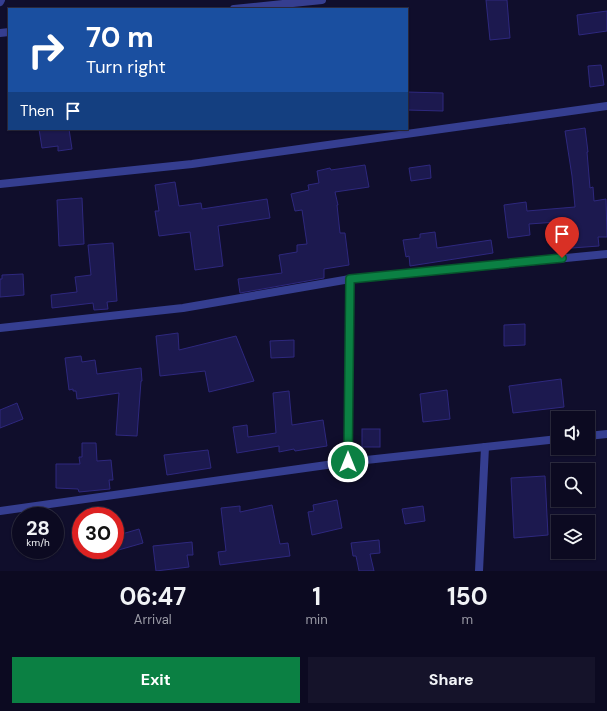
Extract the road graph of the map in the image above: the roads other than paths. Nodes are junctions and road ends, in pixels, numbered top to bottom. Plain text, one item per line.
1 (322, 0) edge
2 (244, 8) edge
3 (607, 106) edge
4 (0, 184) edge
5 (607, 254) edge
6 (350, 279) junction
7 (0, 328) edge
8 (607, 434) edge
9 (595, 435) edge
10 (551, 440) edge
11 (486, 447) junction
12 (348, 462) junction
13 (0, 511) edge
14 (479, 571) edge

1 - 2 street
3 - 4 street
5 - 6 street
6 - 7 street
6 - 12 street
8 - 9 street
10 - 11 street
11 - 12 street
11 - 14 street
12 - 13 street

